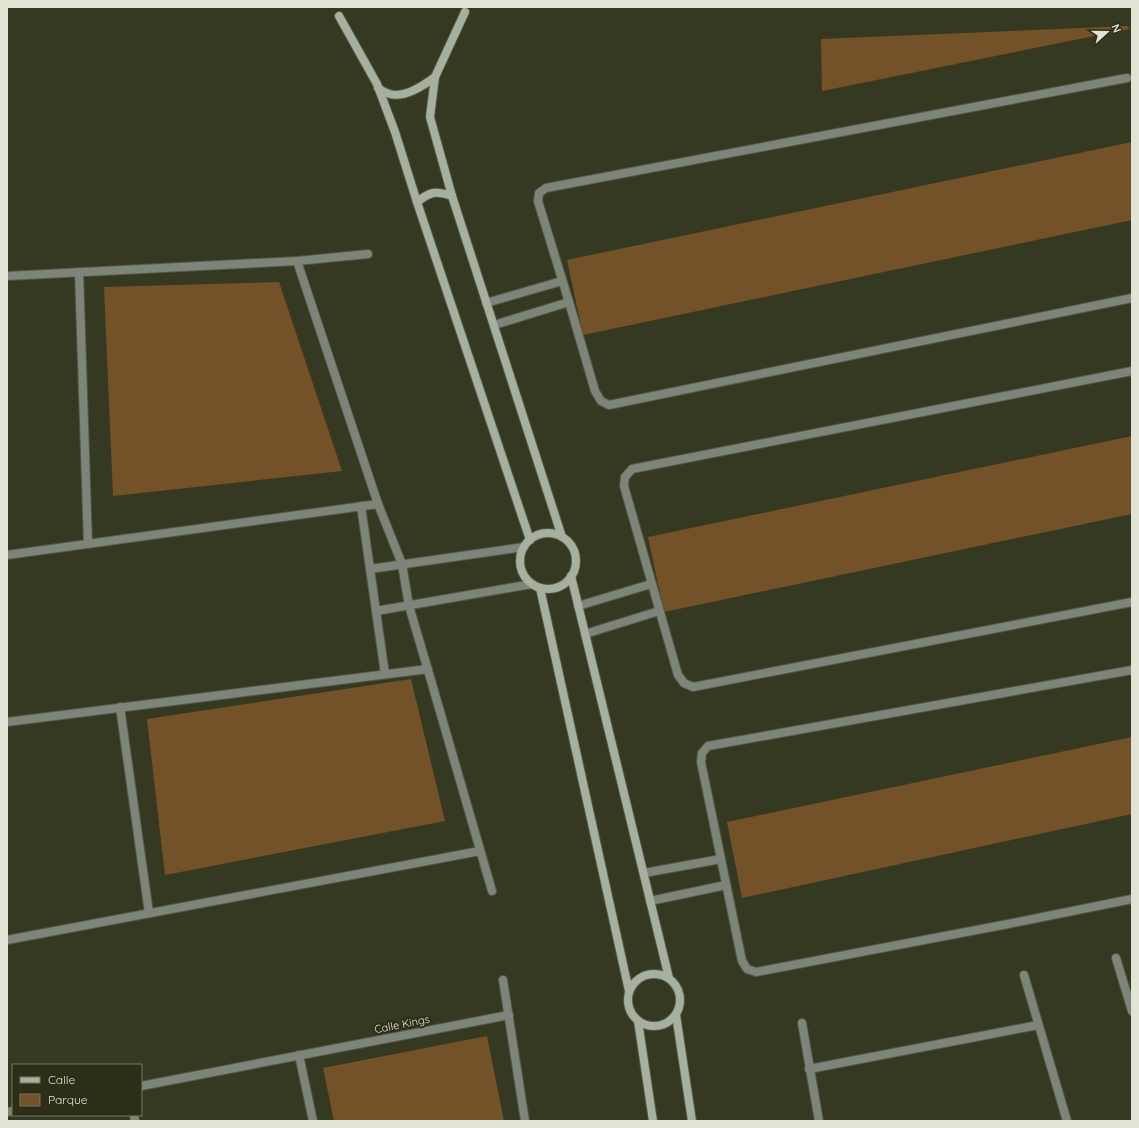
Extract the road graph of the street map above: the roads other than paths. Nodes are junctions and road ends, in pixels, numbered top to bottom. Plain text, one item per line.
1 (465, 12) dead end
2 (339, 16) dead end
3 (435, 77) junction
4 (1127, 78) dead end
5 (378, 88) junction
6 (452, 196) junction
7 (417, 202) junction
8 (368, 254) dead end
9 (297, 261) junction
10 (79, 272) junction
11 (7, 276) edge
12 (562, 281) junction
13 (1132, 298) edge
14 (570, 302) junction
15 (486, 303) junction
16 (494, 325) junction
17 (1132, 371) edge
18 (378, 504) junction
19 (361, 506) junction
20 (562, 537) junction
21 (527, 543) junction
22 (88, 544) junction
23 (7, 556) edge
24 (402, 564) junction
25 (370, 568) junction
26 (571, 576) junction
27 (532, 584) junction
28 (651, 584) junction
29 (540, 588) junction
30 (1132, 602) edge
31 (409, 606) junction
32 (578, 606) junction
33 (376, 611) junction
34 (659, 611) junction
35 (585, 634) junction
36 (428, 669) junction
37 (1132, 670) edge
38 (385, 674) junction
39 (120, 708) junction
40 (7, 722) edge
41 (480, 851) junction
42 (721, 858) junction
43 (644, 873) junction
44 (726, 885) junction
45 (492, 891) dead end
46 (1132, 899) edge
47 (650, 901) junction
48 (149, 913) junction
49 (7, 940) edge
50 (1116, 958) dead end
51 (1024, 975) dead end
52 (670, 978) junction
53 (504, 980) dead end
54 (628, 991) junction
55 (1132, 1011) edge
56 (509, 1015) junction
57 (676, 1015) junction
58 (638, 1022) junction
59 (802, 1024) dead end
60 (1038, 1025) junction
61 (299, 1056) junction
62 (809, 1069) junction
63 (142, 1086) edge
64 (313, 1121) edge
65 (525, 1121) edge
66 (653, 1121) edge
67 (692, 1121) edge
68 (819, 1121) edge
69 (1067, 1121) edge

1 - 3 street
2 - 5 street
3 - 5 street
3 - 6 street
4 - 12 street
5 - 7 street
6 - 7 street
6 - 15 street
7 - 21 street
8 - 9 street
9 - 10 street
9 - 18 street
10 - 11 street
10 - 22 street
12 - 14 street
12 - 15 street
13 - 14 street
14 - 16 street
15 - 16 street
16 - 20 street
17 - 28 street
18 - 19 street
18 - 24 street
19 - 22 street
19 - 25 street
20 - 21 street
20 - 26 street
21 - 24 street
21 - 27 street
22 - 23 street
24 - 25 street
24 - 31 street
25 - 33 street
26 - 29 street
26 - 32 street
27 - 29 street
27 - 31 street
28 - 32 street
28 - 34 street
29 - 54 street
30 - 34 street
31 - 33 street
31 - 36 street
32 - 35 street
33 - 38 street
34 - 35 street
35 - 43 street
36 - 38 street
36 - 41 street
37 - 42 street
38 - 39 street
39 - 40 street
39 - 48 street
41 - 45 street
41 - 48 street
42 - 43 street
42 - 44 street
43 - 47 street
44 - 46 street
44 - 47 street
47 - 52 street
48 - 49 street
50 - 55 street
51 - 60 street
52 - 54 street
52 - 57 street
53 - 56 street
54 - 58 street
56 - 61 street, Calle Kings
56 - 65 street
57 - 58 street
57 - 67 street
58 - 66 street
59 - 62 street
60 - 62 street
60 - 69 street
61 - 63 street, Calle Kings
61 - 64 street
62 - 68 street

